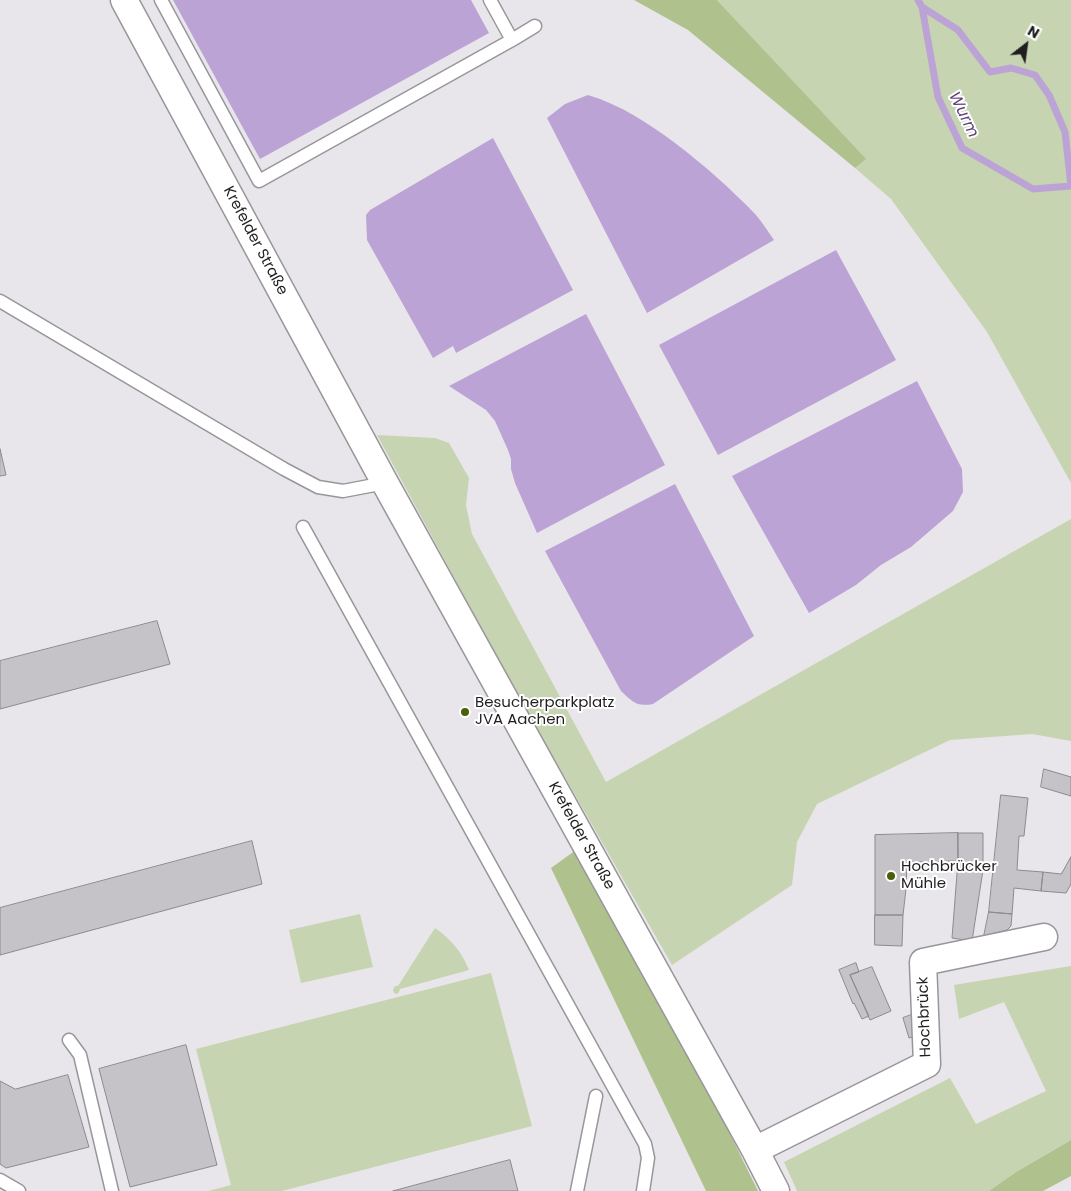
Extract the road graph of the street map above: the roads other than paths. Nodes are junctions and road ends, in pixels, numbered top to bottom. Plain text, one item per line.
1 (124, 0) edge
2 (161, 0) edge
3 (490, 0) edge
4 (535, 26) dead end
5 (512, 40) junction
6 (0, 301) edge
7 (385, 483) junction
8 (303, 527) dead end
9 (1044, 937) dead end
10 (69, 1040) dead end
11 (596, 1096) dead end
12 (755, 1150) junction
13 (0, 1180) edge
14 (19, 1191) edge
15 (112, 1191) edge
16 (577, 1191) edge
17 (643, 1191) edge
18 (776, 1191) edge

1 - 7 street, Krefelder Straße
2 - 5 lane
3 - 5 lane
4 - 5 lane
6 - 7 lane
7 - 12 street, Krefelder Straße
8 - 17 lane
9 - 12 street, Hochbrück
10 - 15 lane
11 - 16 lane
12 - 18 street, Krefelder Straße
13 - 14 lane

